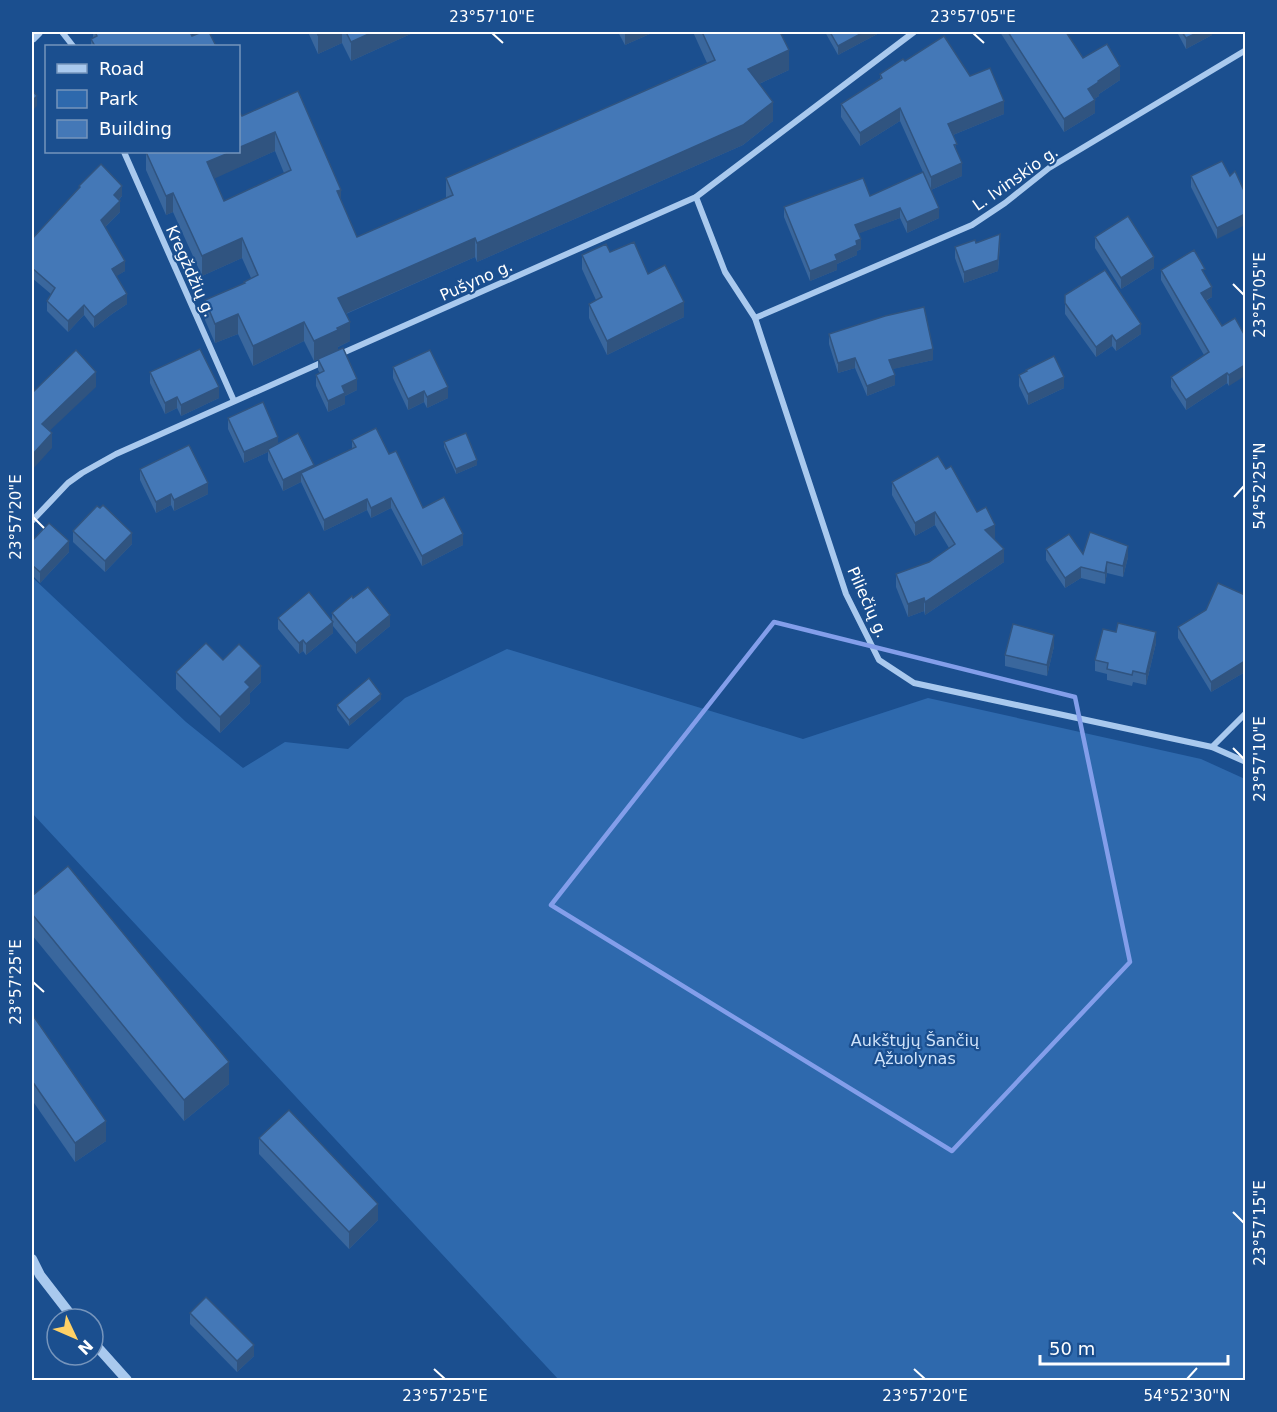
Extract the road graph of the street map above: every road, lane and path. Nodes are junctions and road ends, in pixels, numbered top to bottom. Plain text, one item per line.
1 (38, 32) edge
2 (62, 32) edge
3 (914, 32) edge
4 (32, 38) edge
5 (72, 45) edge
6 (1245, 50) edge
7 (124, 153) edge
8 (696, 197) junction
9 (755, 318) junction
10 (234, 401) junction
11 (32, 521) edge
12 (1245, 713) edge
13 (1212, 747) junction
14 (1245, 762) edge
15 (32, 1259) edge
16 (65, 1307) edge
17 (105, 1355) edge
18 (127, 1380) edge

1 - 4 street
2 - 5 street
3 - 8 street, Pušyno g.
6 - 9 street, L. Ivinskio g.
7 - 10 street, Kregždžių g.
8 - 9 street, Piliečių g.
8 - 10 street, Pušyno g.
9 - 13 street, Piliečių g.
10 - 11 street, Pušyno g.
12 - 13 street
13 - 14 street, Piliečių g.
15 - 16 street
17 - 18 street

